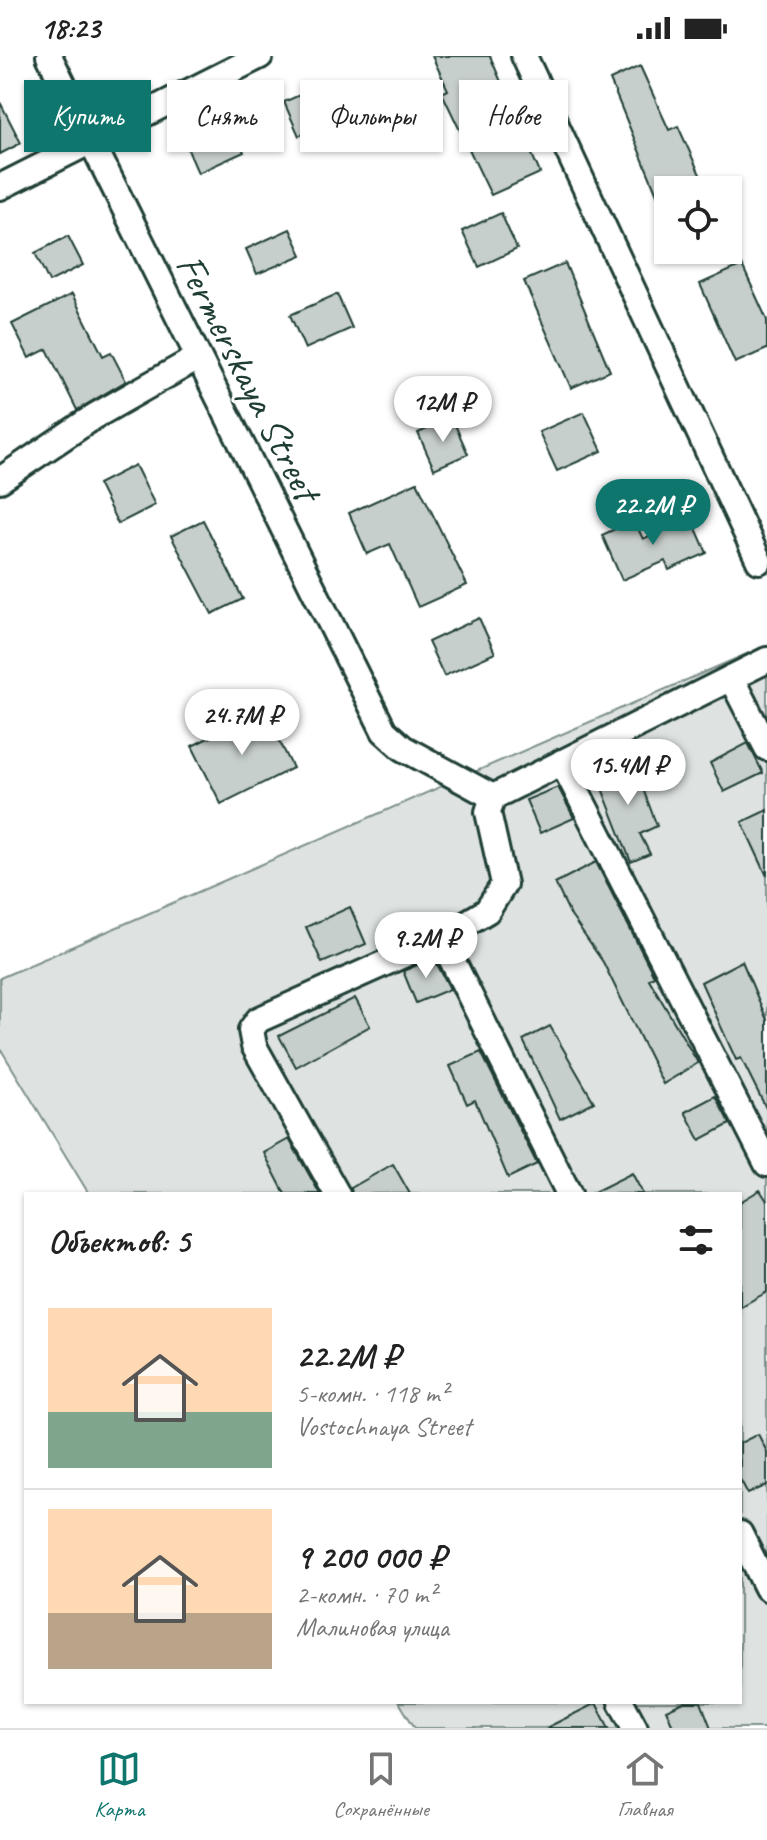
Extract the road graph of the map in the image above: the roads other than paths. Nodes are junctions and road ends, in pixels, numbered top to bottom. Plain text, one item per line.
1 (49, 56) edge
2 (260, 56) edge
3 (524, 56) edge
4 (60, 80) edge
5 (151, 109) edge
6 (66, 152) edge
7 (94, 152) edge
8 (0, 187) edge
9 (197, 358) junction
10 (0, 480) edge
11 (759, 561) dead end
12 (767, 660) edge
13 (731, 678) junction
14 (767, 748) edge
15 (562, 762) junction
16 (493, 797) junction
17 (441, 938) junction
18 (767, 1164) edge
19 (336, 1192) edge
20 (568, 1192) edge
21 (742, 1538) edge
22 (767, 1588) edge
23 (622, 1704) edge
24 (635, 1728) edge

1 - 4 street, Fermerskaya Street
2 - 5 street
3 - 11 street
6 - 8 street
7 - 9 street, Fermerskaya Street
9 - 10 street
9 - 16 street, Fermerskaya Street
12 - 13 street
13 - 14 street
13 - 15 street
15 - 16 street
15 - 18 street
16 - 17 street
17 - 19 street
17 - 20 street
21 - 22 street
23 - 24 street

